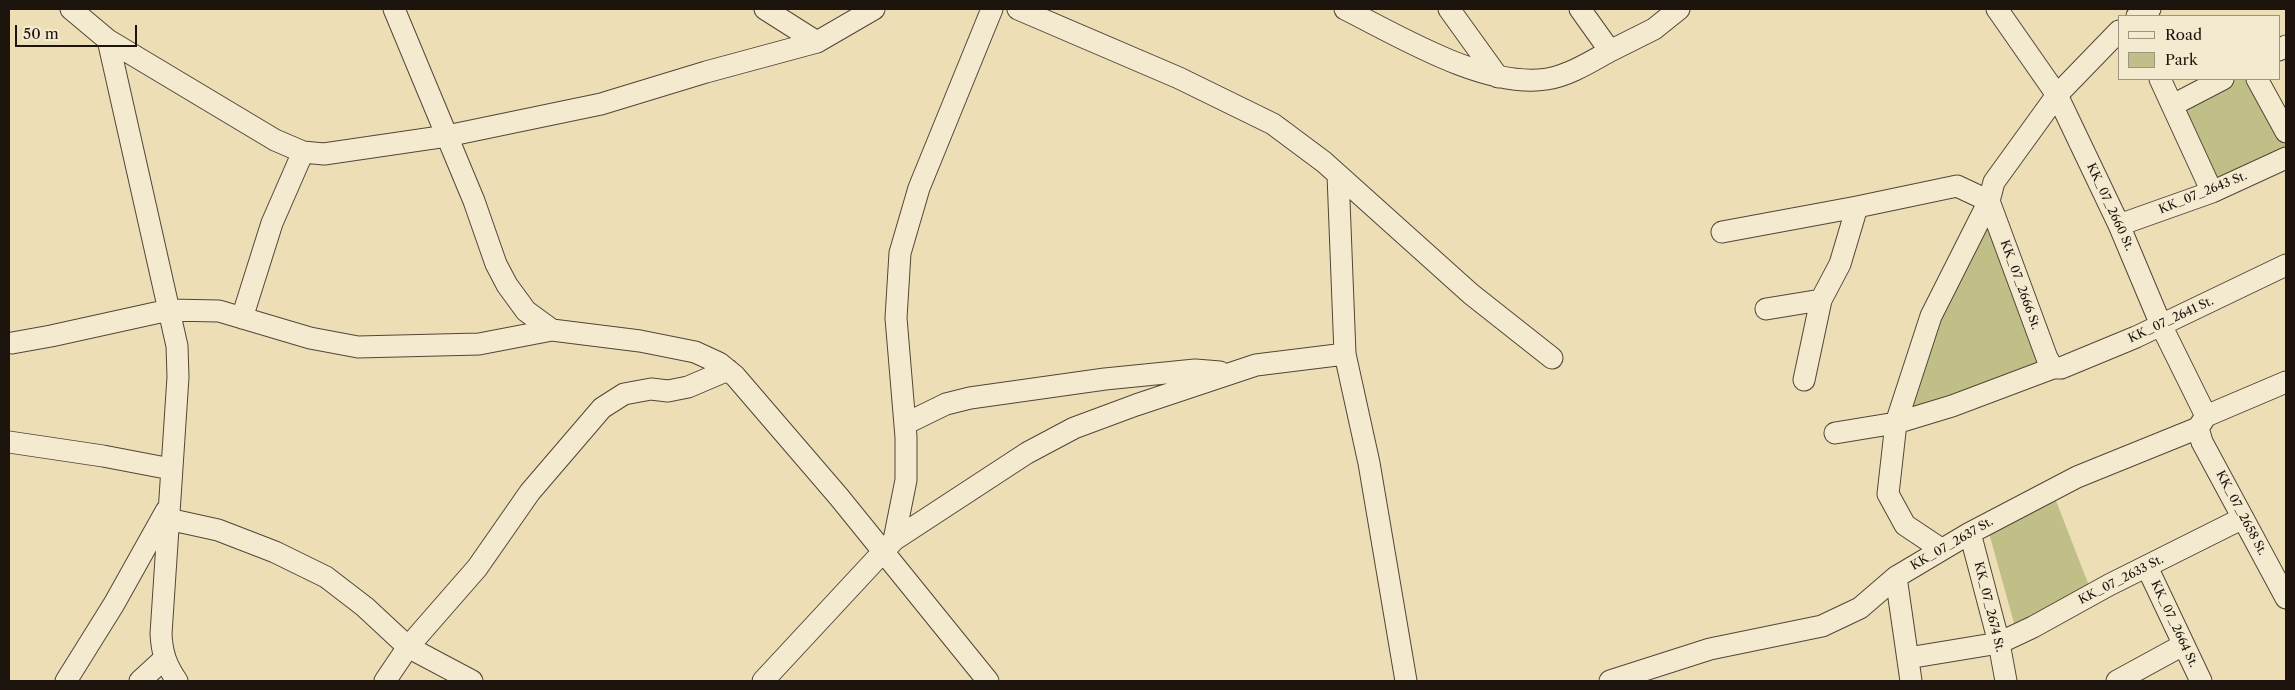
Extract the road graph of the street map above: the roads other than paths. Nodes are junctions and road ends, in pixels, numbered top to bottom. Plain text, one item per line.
1 (70, 9) edge
2 (394, 9) edge
3 (765, 9) edge
4 (874, 9) edge
5 (992, 9) edge
6 (1018, 9) edge
7 (1345, 9) edge
8 (1449, 9) edge
9 (1580, 9) edge
10 (1679, 9) edge
11 (1997, 9) edge
12 (2150, 9) edge
13 (2139, 15) edge
14 (2118, 33) edge
15 (108, 40) junction
16 (817, 42) junction
17 (1610, 52) junction
18 (1498, 77) junction
19 (2161, 80) edge
20 (2221, 80) edge
21 (2258, 80) edge
22 (2057, 95) junction
23 (2174, 105) junction
24 (2286, 132) edge
25 (447, 136) junction
26 (303, 152) junction
27 (2286, 158) edge
28 (1338, 175) junction
29 (2212, 192) junction
30 (1989, 201) junction
31 (1858, 207) junction
32 (2120, 226) junction
33 (1722, 232) dead end
34 (2286, 265) edge
35 (1820, 300) junction
36 (1766, 309) dead end
37 (169, 310) junction
38 (242, 318) junction
39 (2161, 325) junction
40 (552, 330) junction
41 (10, 346) edge
42 (1345, 354) junction
43 (1552, 358) dead end
44 (2053, 368) junction
45 (728, 370) junction
46 (1231, 373) junction
47 (1804, 380) dead end
48 (2286, 382) edge
49 (2202, 422) junction
50 (1896, 423) junction
51 (905, 424) junction
52 (1835, 433) dead end
53 (9, 442) edge
54 (171, 469) junction
55 (168, 513) junction
56 (2243, 518) junction
57 (1970, 532) junction
58 (888, 545) junction
59 (1940, 549) junction
60 (2147, 568) junction
61 (1896, 577) junction
62 (2286, 598) edge
63 (1999, 643) junction
64 (2183, 645) junction
65 (408, 647) junction
66 (1908, 658) junction
67 (164, 659) junction
68 (66, 681) edge
69 (140, 681) edge
70 (177, 681) edge
71 (385, 681) edge
72 (472, 681) edge
73 (763, 681) edge
74 (988, 681) edge
75 (1406, 681) edge
76 (1610, 681) edge
77 (1911, 681) edge
78 (2006, 681) edge
79 (2117, 681) edge
80 (2201, 681) edge

1 - 15 street
2 - 25 street
3 - 16 street
4 - 16 street
5 - 51 street
6 - 28 street
7 - 18 street
8 - 18 street
9 - 17 street
10 - 17 street
11 - 22 street, KK_07_2660 St.
12 - 13 street
14 - 22 street
15 - 26 street
15 - 37 street
16 - 25 street
17 - 18 street
19 - 23 street
20 - 23 street
21 - 24 street
22 - 30 street
22 - 32 street, KK_07_2660 St.
23 - 29 street
25 - 26 street
25 - 40 street
26 - 38 street
27 - 29 street, KK_07_2643 St.
28 - 42 street
28 - 43 street
29 - 32 street, KK_07_2643 St.
30 - 31 street
30 - 44 street, KK_07_2666 St.
30 - 50 street
31 - 33 street
31 - 35 street
32 - 39 street, KK_07_2660 St.
34 - 39 street, KK_07_2641 St.
35 - 36 street
35 - 47 street
37 - 38 street
37 - 41 street
37 - 54 street
38 - 40 street
39 - 44 street, KK_07_2641 St.
39 - 49 street, KK_07_2660 St.
40 - 45 street
42 - 46 street
42 - 75 street
44 - 50 street, KK_07_2641 St.
45 - 58 street
45 - 65 street
46 - 51 street
46 - 58 street
48 - 49 street, KK_07_2637 St.
49 - 56 street, KK_07_2658 St.
49 - 57 street, KK_07_2637 St.
50 - 52 street, KK_07_2641 St.
50 - 59 street
51 - 58 street
53 - 54 street
54 - 55 street
55 - 65 street
55 - 67 street
55 - 68 street
56 - 60 street, KK_07_2633 St.
56 - 62 street, KK_07_2658 St.
57 - 59 street, KK_07_2637 St.
57 - 63 street, KK_07_2674 St.
58 - 73 street
58 - 74 street
59 - 61 street, KK_07_2637 St.
60 - 63 street, KK_07_2633 St.
60 - 64 street, KK_07_2664 St.
61 - 66 street
61 - 76 street, KK_07_2637 St.
63 - 66 street, KK_07_2633 St.
63 - 78 street, KK_07_2674 St.
64 - 79 street
64 - 80 street, KK_07_2664 St.
65 - 71 street
65 - 72 street
66 - 77 street
67 - 69 street
67 - 70 street

